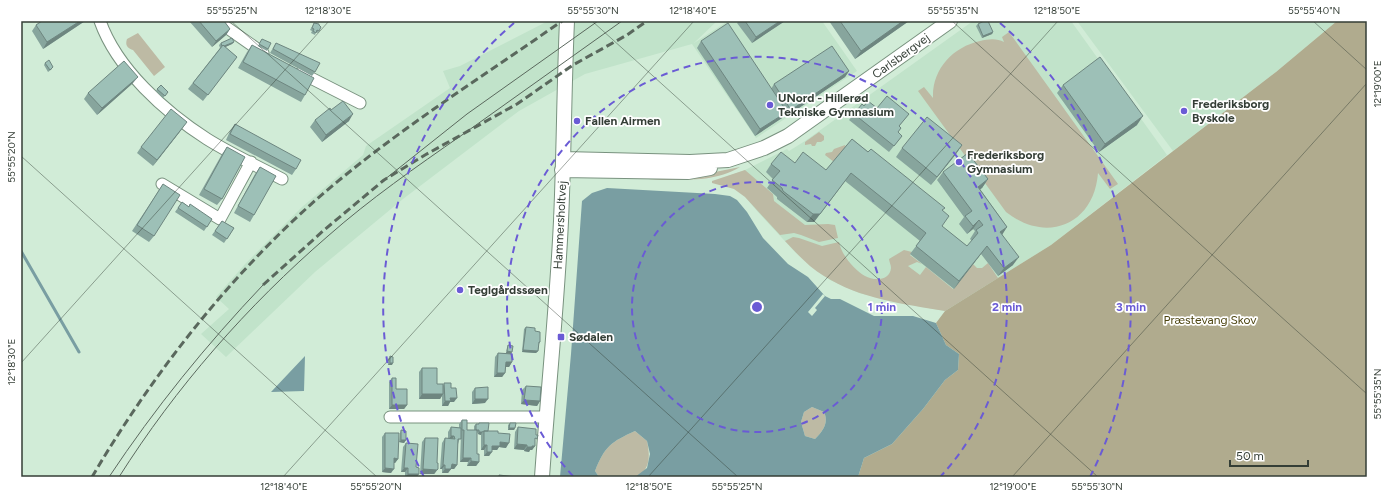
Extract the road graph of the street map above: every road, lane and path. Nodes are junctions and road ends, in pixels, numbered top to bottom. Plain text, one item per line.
1 (100, 21) edge
2 (220, 21) edge
3 (567, 21) edge
4 (950, 21) edge
5 (270, 58) edge
6 (290, 68) edge
7 (360, 103) dead end
8 (251, 162) junction
9 (562, 165) junction
10 (282, 179) dead end
11 (162, 184) edge
12 (390, 417) dead end
13 (546, 417) junction
14 (542, 477) edge

1 - 8 street
2 - 5 street
3 - 9 street, Hammersholtvej
4 - 9 street, Carlsbergvej
6 - 7 street
8 - 10 street
8 - 11 street
9 - 13 street, Hammersholtvej
12 - 13 street
13 - 14 street, Hammersholtvej

